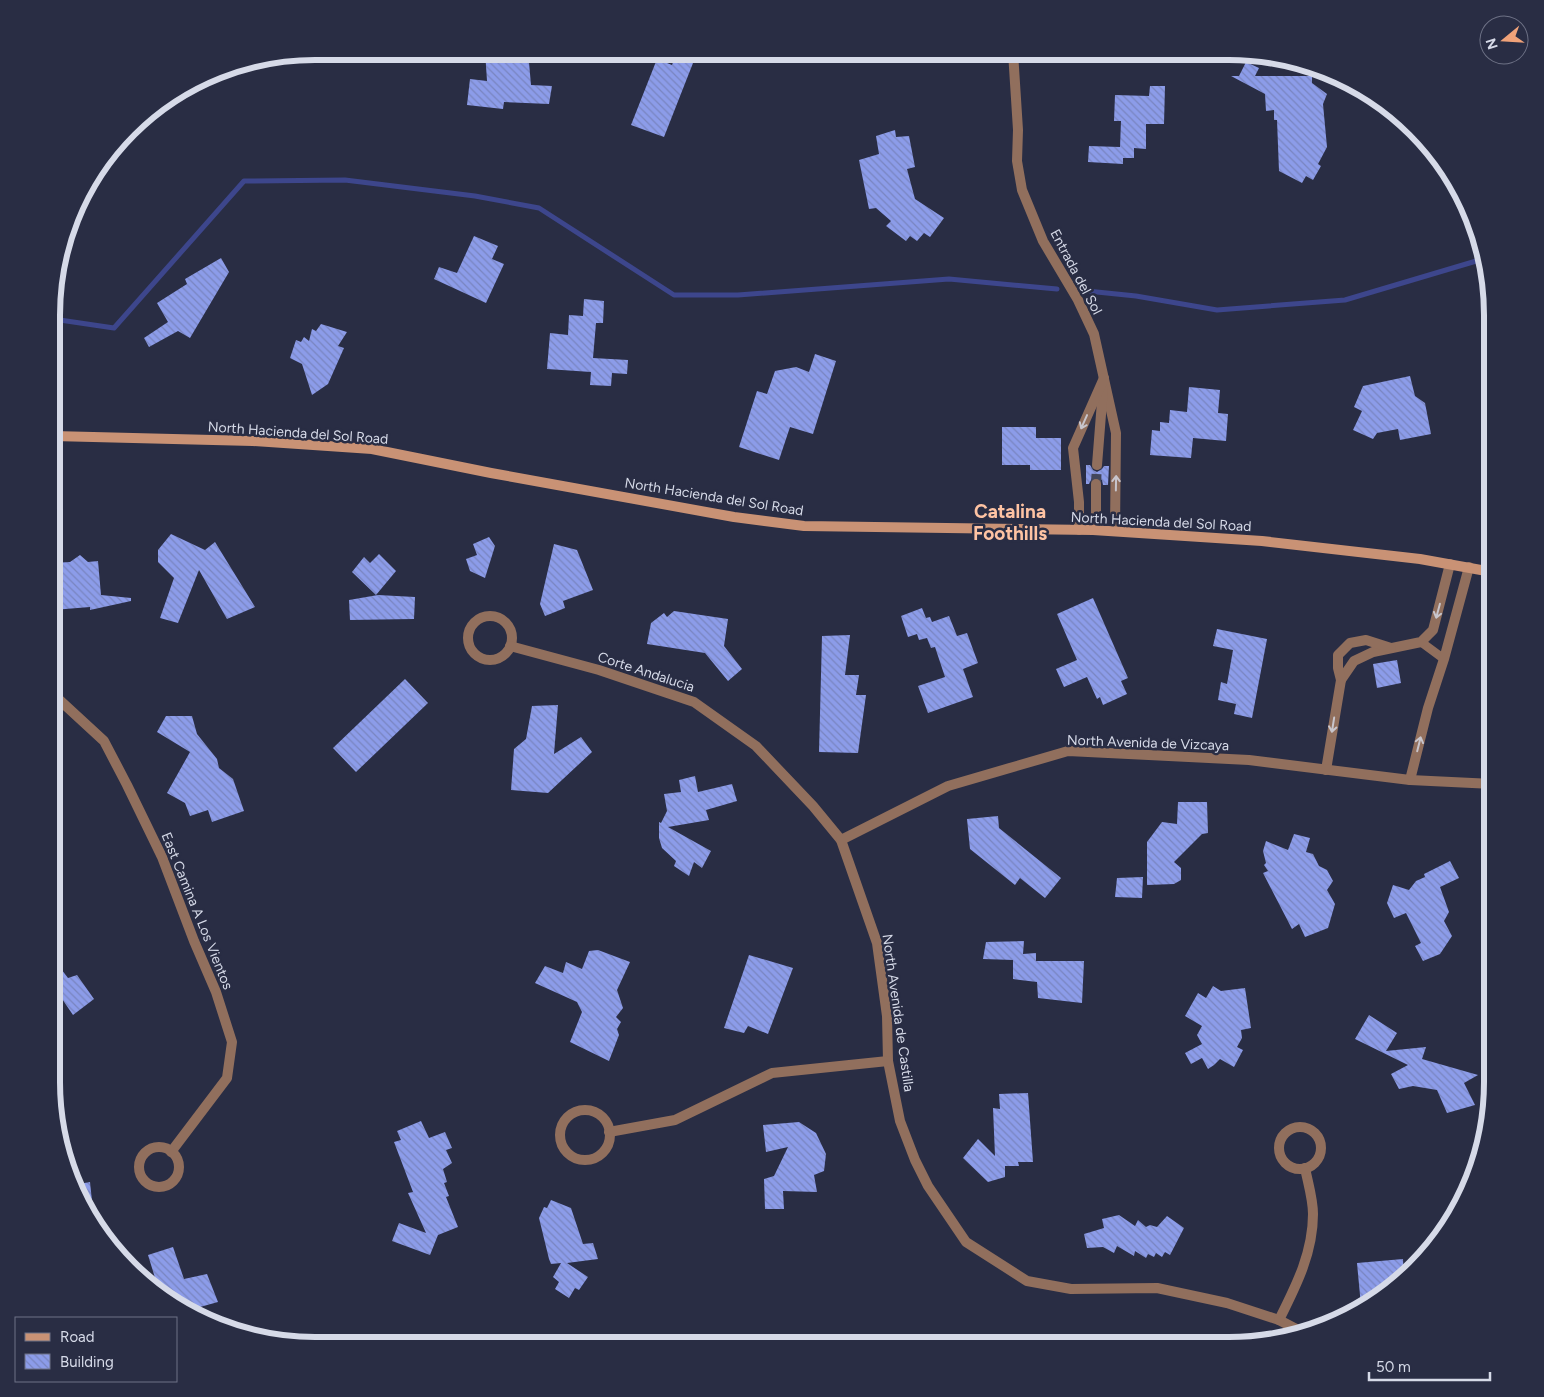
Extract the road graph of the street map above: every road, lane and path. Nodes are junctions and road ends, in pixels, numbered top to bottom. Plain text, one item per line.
1 (1014, 60) edge
2 (1104, 378) junction
3 (60, 436) edge
4 (1096, 465) tunnel mouth
5 (1096, 484) tunnel mouth
6 (1079, 530) junction
7 (1096, 530) junction
8 (1115, 531) junction
9 (1450, 564) junction
10 (1469, 567) junction
11 (1484, 570) edge
12 (1421, 642) junction
13 (510, 646) junction
14 (1392, 648) junction
15 (1444, 659) junction
16 (1340, 680) junction
17 (60, 700) edge
18 (1326, 770) junction
19 (1410, 780) junction
20 (1484, 784) edge
21 (841, 840) junction
22 (888, 1061) junction
23 (609, 1132) junction
24 (171, 1152) dead end
25 (1305, 1168) junction
26 (1279, 1320) junction
27 (1295, 1328) edge

1 - 2 street, Entrada del Sol
2 - 4 street
2 -> 6 street
8 -> 2 street, Entrada del Sol
3 - 6 street, North Hacienda del Sol Road
5 - 7 street
6 - 7 street, North Hacienda del Sol Road
7 - 8 street, North Hacienda del Sol Road
8 - 9 street, North Hacienda del Sol Road
9 - 10 street, North Hacienda del Sol Road
9 -> 12 street
10 - 11 street, North Hacienda del Sol Road
10 - 15 street
12 - 14 street
12 - 15 lane
13 - 13 street
13 - 21 street, Corte Andalucia
14 - 16 street
14 - 16 street
19 -> 15 street
16 -> 18 street
17 - 24 street, East Camina A Los Vientos
18 - 19 street, North Avenida de Vizcaya
18 - 21 street, North Avenida de Vizcaya
19 - 20 street, North Avenida de Vizcaya
21 - 22 street, North Avenida de Castilla
22 - 23 street
22 - 26 street, North Avenida de Castilla
23 - 23 street
25 - 25 street
25 - 26 street
26 - 27 street, North Avenida de Castilla

